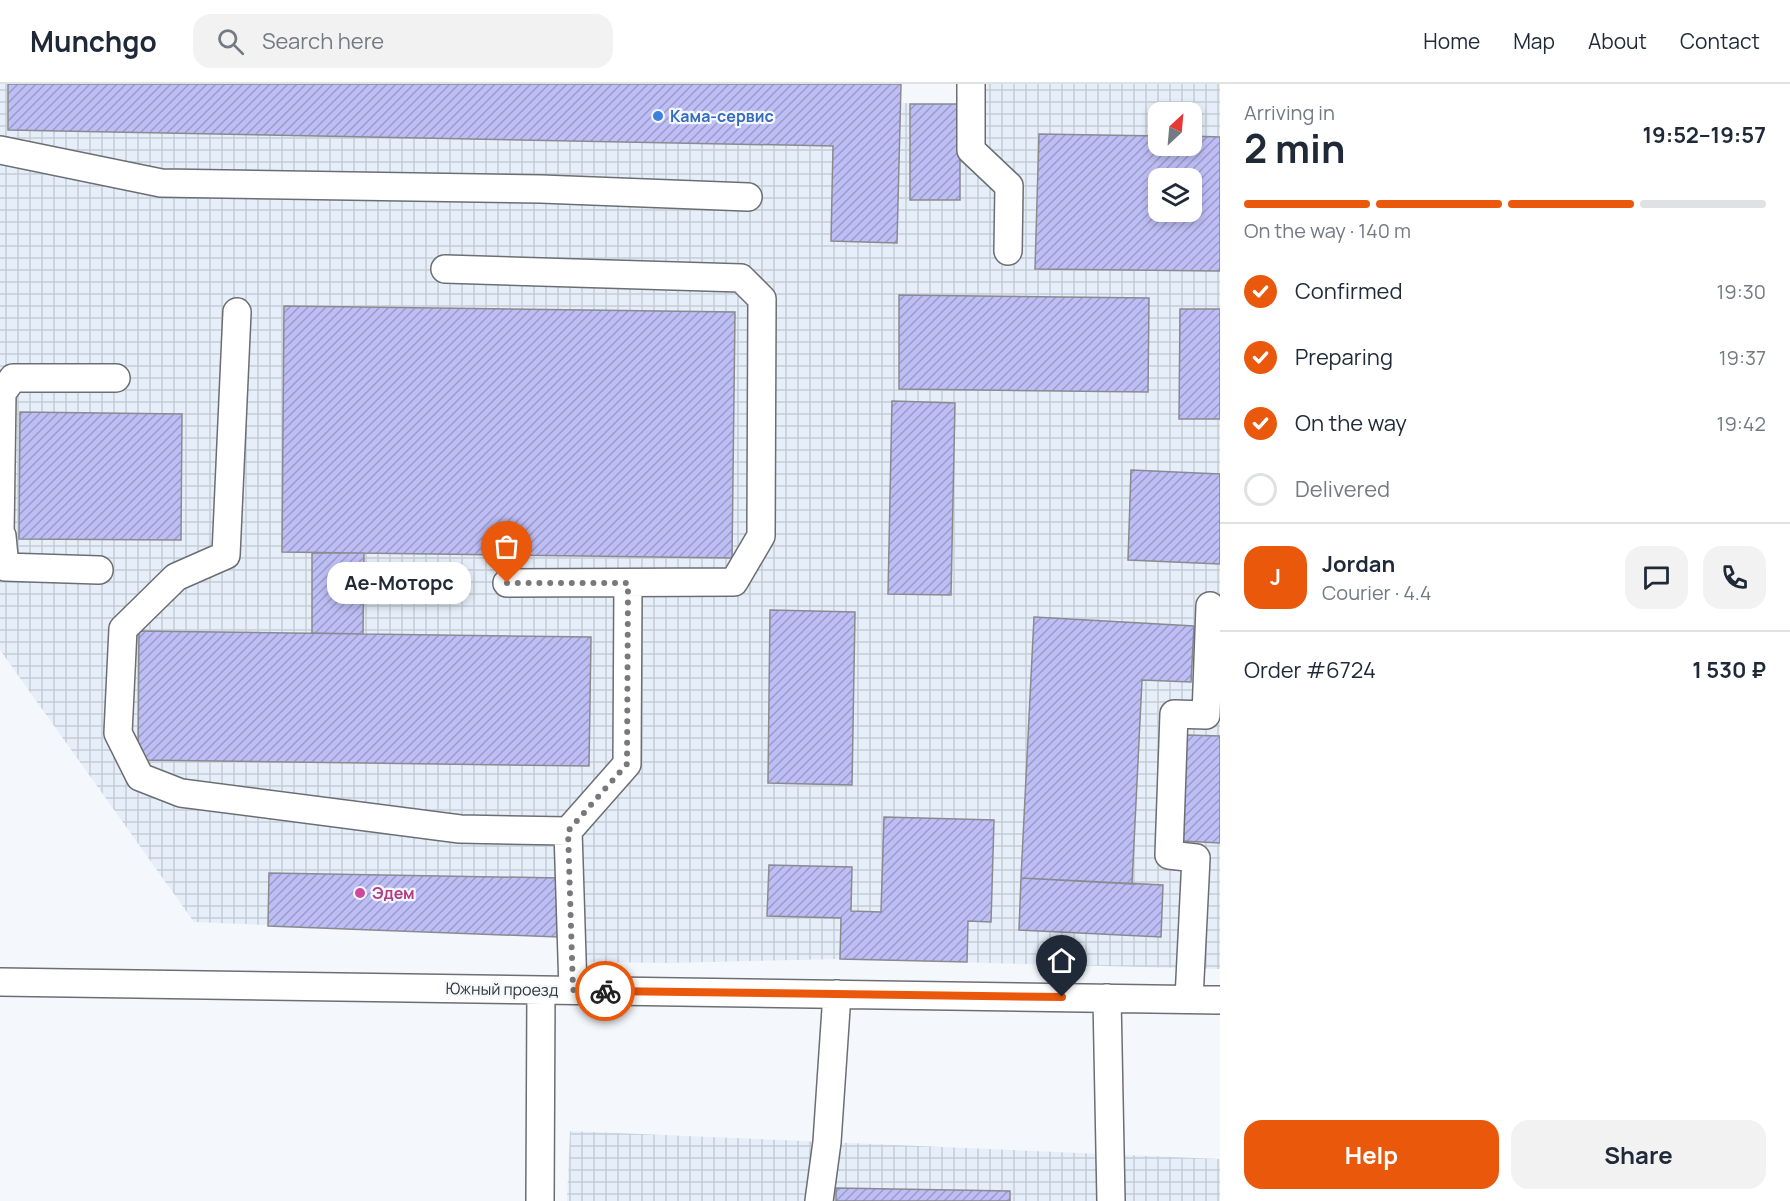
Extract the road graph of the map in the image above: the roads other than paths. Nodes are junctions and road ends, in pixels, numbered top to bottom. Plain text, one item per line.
1 (971, 84) edge
2 (0, 150) edge
3 (748, 197) dead end
4 (1008, 251) dead end
5 (445, 269) dead end
6 (237, 312) dead end
7 (116, 378) dead end
8 (1, 536) edge
9 (99, 570) dead end
10 (507, 583) dead end
11 (628, 583) junction
12 (1210, 606) dead end
13 (568, 831) junction
14 (0, 982) edge
15 (541, 990) junction
16 (573, 990) junction
17 (837, 994) junction
18 (1107, 998) junction
19 (1190, 999) junction
20 (1220, 1000) edge
21 (540, 1201) edge
22 (819, 1201) edge
23 (1111, 1201) edge

1 - 4 street
2 - 3 street
5 - 11 street
6 - 13 street
7 - 8 street
8 - 9 street
10 - 11 street
11 - 13 street
12 - 19 street
13 - 16 street
14 - 15 street, Южный проезд
15 - 16 street, Южный проезд
15 - 21 street
16 - 17 street, Южный проезд
17 - 18 street, Южный проезд
17 - 22 street
18 - 19 street, Южный проезд
18 - 23 street
19 - 20 street, Южный проезд

